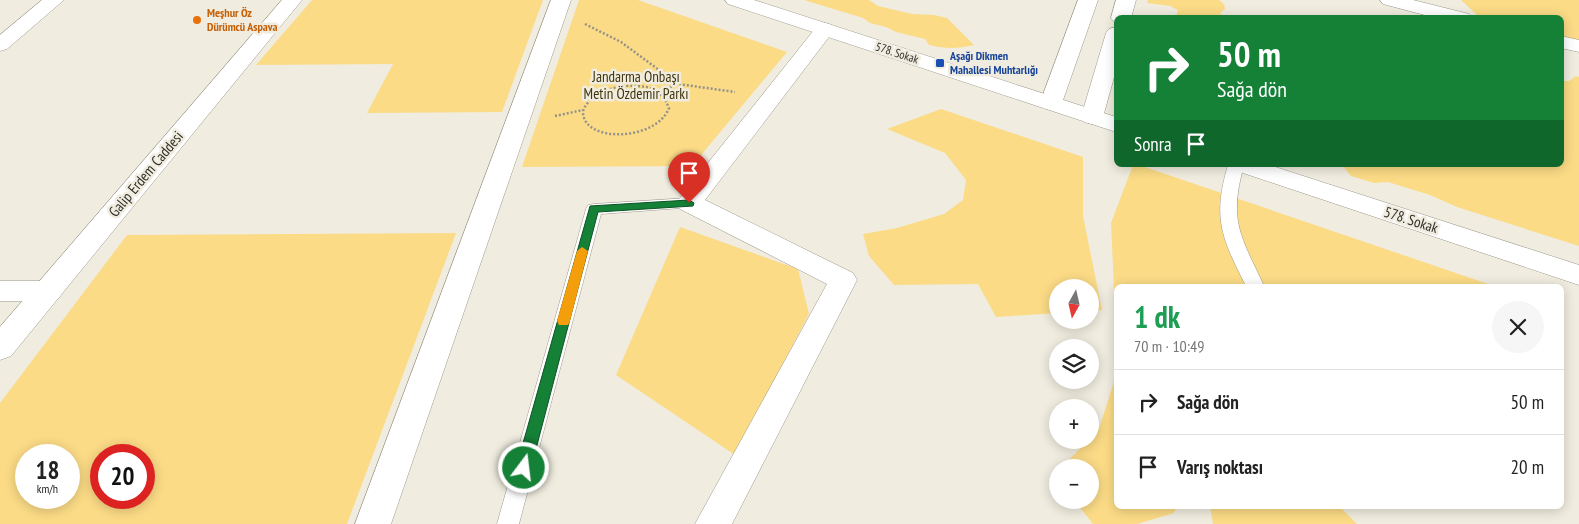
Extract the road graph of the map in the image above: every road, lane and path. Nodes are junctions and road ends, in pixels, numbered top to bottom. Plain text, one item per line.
1 (54, 0) edge
2 (292, 0) edge
3 (735, 0) edge
4 (1088, 0) edge
5 (1126, 0) edge
6 (1390, 0) edge
7 (1437, 5) edge
8 (558, 8) edge
9 (1122, 15) edge
10 (1456, 15) edge
11 (825, 30) junction
12 (1114, 40) edge
13 (1564, 43) edge
14 (0, 45) edge
15 (1579, 46) edge
16 (678, 84) junction
17 (659, 92) junction
18 (773, 96) junction
19 (1051, 103) junction
20 (1092, 117) junction
21 (1114, 123) edge
22 (1235, 167) edge
23 (1249, 167) edge
24 (689, 203) junction
25 (1579, 274) edge
26 (1254, 284) edge
27 (0, 291) edge
28 (49, 291) junction
29 (0, 348) edge
30 (372, 524) edge
31 (508, 524) edge
32 (713, 524) edge

1 - 14 street
2 - 28 street, Galip Erdem Caddesi
3 - 11 street, 578. Sokak
4 - 19 street
5 - 9 street
6 - 7 street
7 - 10 street
8 - 16 path
8 - 30 street
11 - 18 street
11 - 19 street, 578. Sokak
12 - 20 street
13 - 15 street
16 - 17 path
16 - 18 path
17 - 17 path
18 - 24 street
19 - 20 street, 578. Sokak
20 - 21 street, 578. Sokak
22 - 26 lane
23 - 25 street, 578. Sokak
24 - 31 lane
24 - 32 street
27 - 28 street
28 - 29 street, Galip Erdem Caddesi

